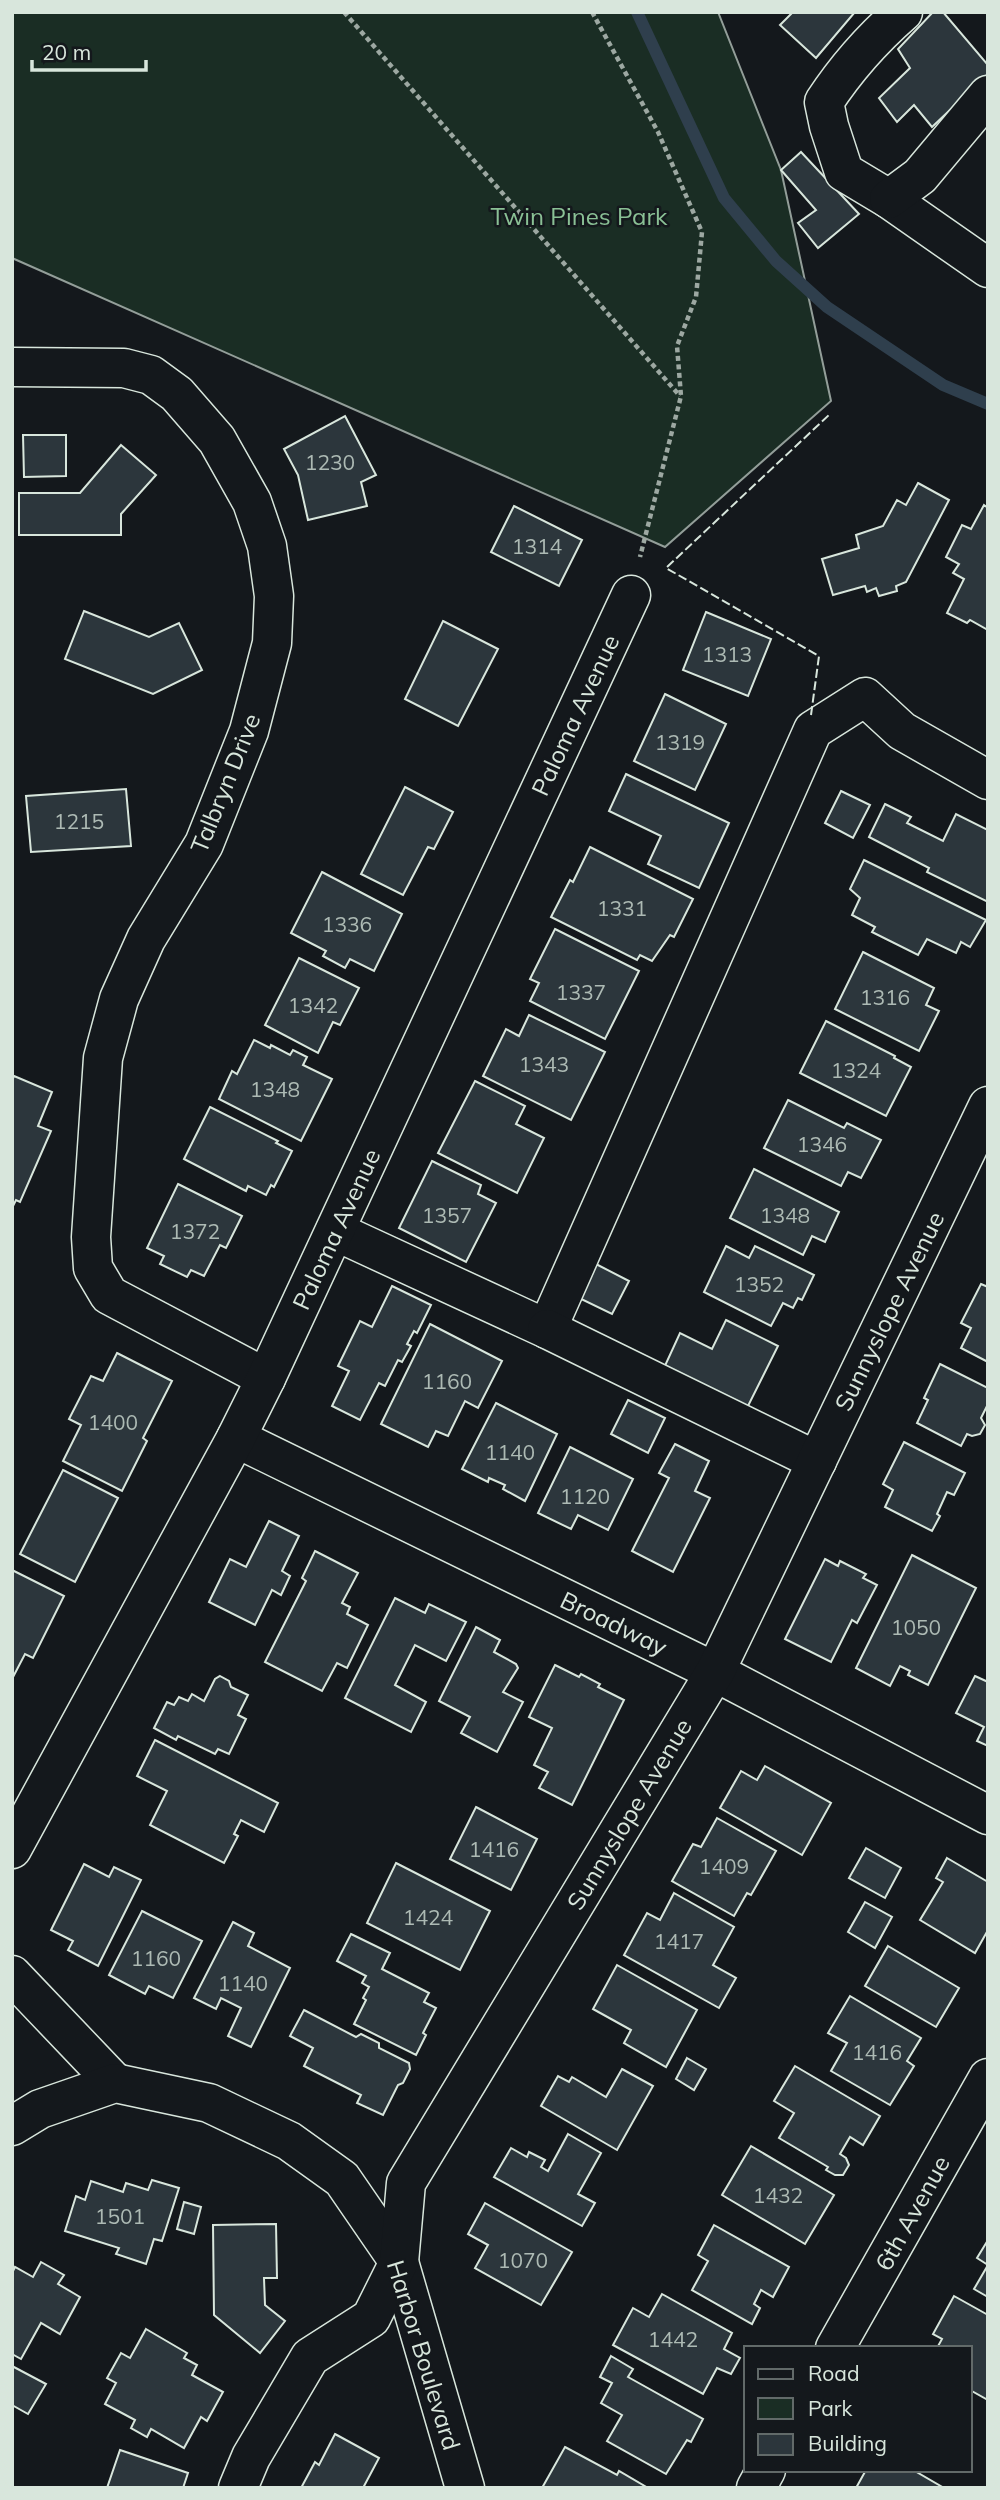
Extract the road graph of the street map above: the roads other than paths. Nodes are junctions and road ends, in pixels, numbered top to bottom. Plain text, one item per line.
1 (903, 12) edge
2 (988, 95) edge
3 (889, 199) junction
4 (988, 268) edge
5 (12, 367) edge
6 (631, 595) road end
7 (988, 780) edge
8 (988, 1106) edge
9 (335, 1231) junction
10 (547, 1329) junction
11 (266, 1378) junction
12 (236, 1438) junction
13 (817, 1461) junction
14 (715, 1672) junction
15 (988, 1815) edge
16 (12, 1849) edge
17 (12, 1975) edge
18 (988, 2078) edge
19 (114, 2083) junction
20 (12, 2126) edge
21 (399, 2262) junction
22 (836, 2346) edge
23 (765, 2472) edge
24 (238, 2488) edge
25 (465, 2488) edge
26 (756, 2488) edge

1 - 3 street
2 - 3 street
3 - 4 street
5 - 11 street, Talbryn Drive
6 - 9 street, Paloma Avenue
7 - 10 street
8 - 13 street, Sunnyslope Avenue
9 - 10 street
9 - 11 street, Paloma Avenue
10 - 13 street
11 - 12 street, Paloma Avenue
12 - 14 street, Broadway
12 - 16 street, Paloma Avenue
13 - 14 street, Sunnyslope Avenue
14 - 15 street, Broadway
14 - 21 street, Sunnyslope Avenue
17 - 19 street
18 - 22 street, 6th Avenue
19 - 20 street
19 - 21 street, Harbor Boulevard
21 - 24 street, Sunnyslope Avenue
21 - 25 street, Harbor Boulevard
23 - 26 street

